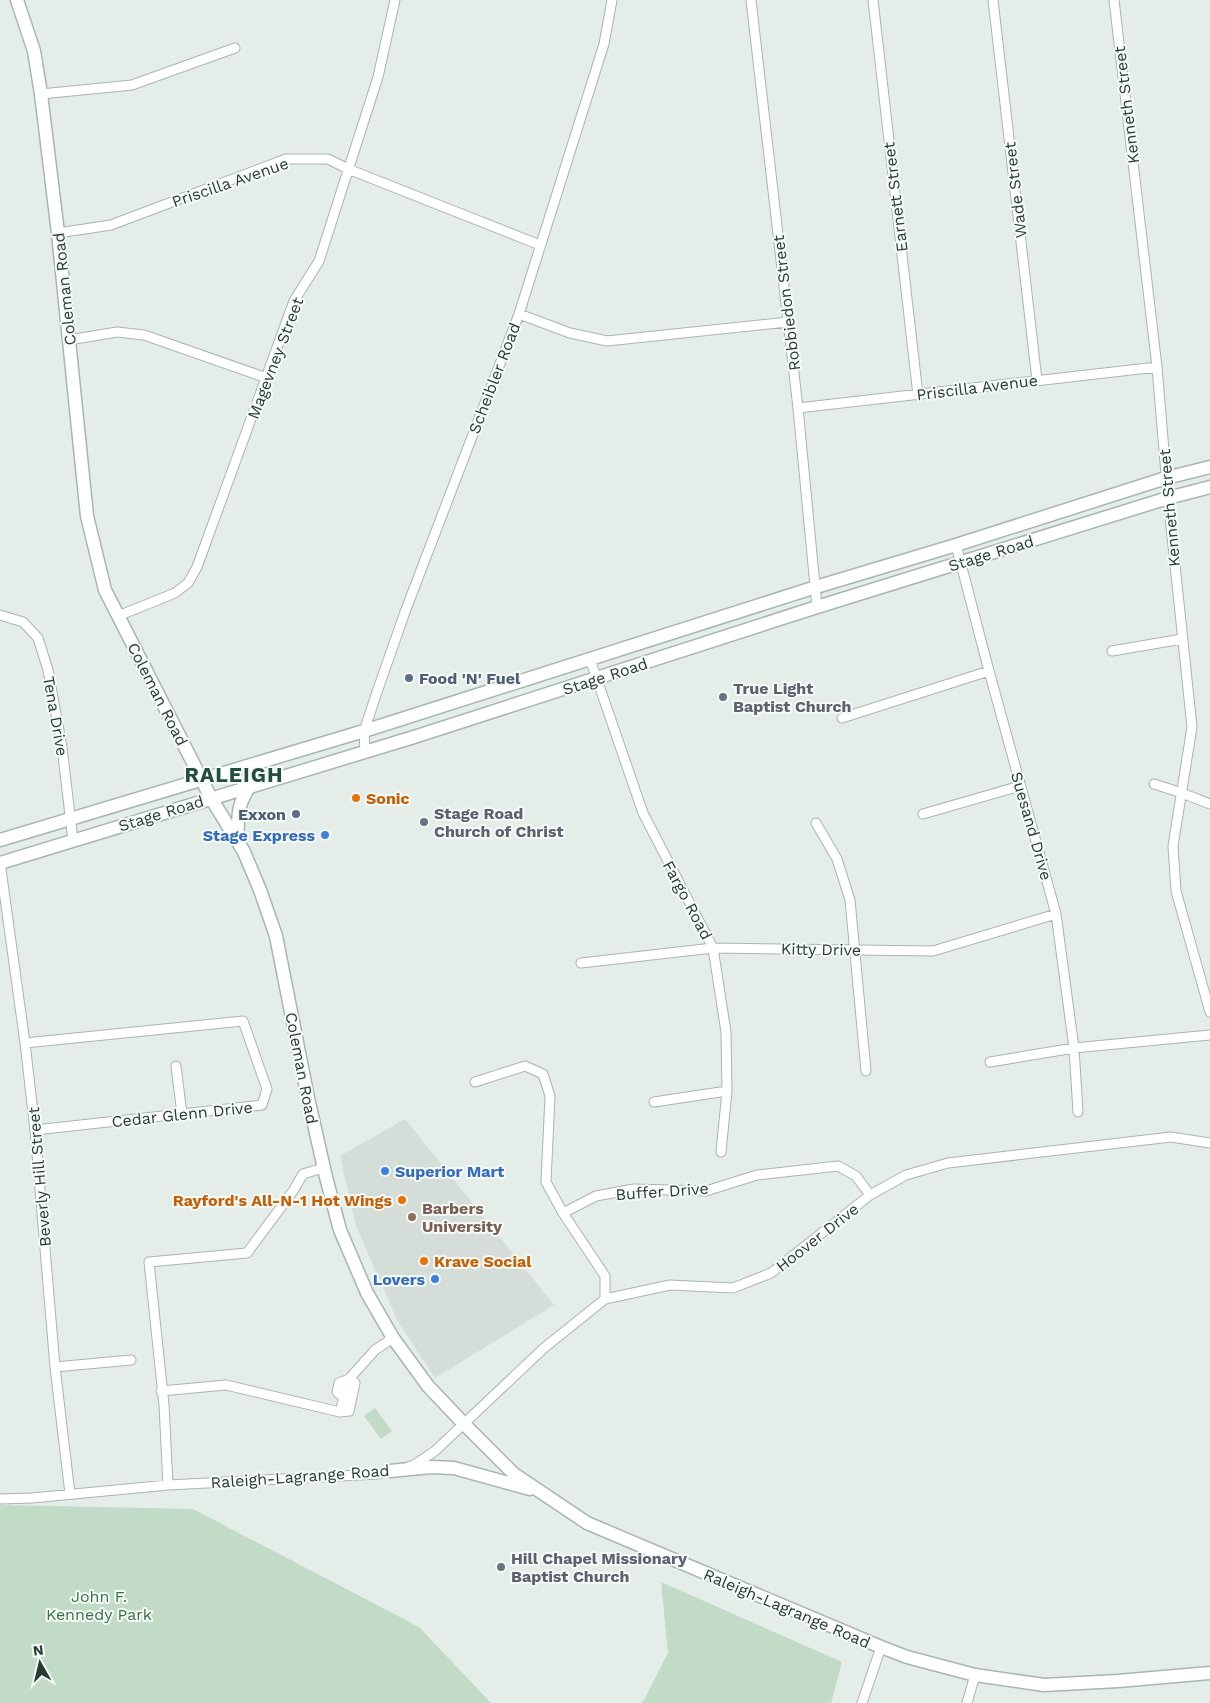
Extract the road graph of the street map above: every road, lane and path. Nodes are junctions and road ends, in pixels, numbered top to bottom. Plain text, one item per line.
1 (17, 0) edge
2 (395, 0) edge
3 (612, 0) edge
4 (751, 0) edge
5 (873, 0) edge
6 (993, 0) edge
7 (1114, 0) edge
8 (235, 48) dead end
9 (41, 94) junction
10 (348, 169) junction
11 (58, 233) junction
12 (540, 246) junction
13 (519, 314) junction
14 (788, 322) junction
15 (70, 340) junction
16 (1156, 367) junction
17 (267, 378) junction
18 (1037, 380) junction
19 (918, 395) junction
20 (798, 408) junction
21 (1210, 467) edge
22 (1166, 478) junction
23 (1210, 486) edge
24 (1168, 498) junction
25 (956, 544) junction
26 (962, 563) junction
27 (816, 587) junction
28 (817, 607) junction
29 (0, 615) edge
30 (118, 616) junction
31 (1182, 639) junction
32 (1112, 651) dead end
33 (590, 659) junction
34 (988, 670) junction
35 (597, 679) junction
36 (842, 718) dead end
37 (364, 731) junction
38 (365, 752) junction
39 (201, 779) junction
40 (1154, 784) dead end
41 (250, 786) junction
42 (1020, 786) junction
43 (1182, 793) junction
44 (211, 798) junction
45 (1210, 804) edge
46 (922, 814) dead end
47 (70, 820) junction
48 (816, 823) dead end
49 (0, 840) edge
50 (237, 840) junction
51 (73, 841) junction
52 (0, 862) edge
53 (1056, 914) junction
54 (713, 948) junction
55 (856, 950) junction
56 (581, 962) dead end
57 (1210, 1012) edge
58 (1210, 1035) edge
59 (25, 1043) junction
60 (1074, 1048) junction
61 (990, 1062) dead end
62 (176, 1066) dead end
63 (866, 1071) dead end
64 (475, 1082) dead end
65 (727, 1091) junction
66 (654, 1102) dead end
67 (1078, 1112) dead end
68 (182, 1114) junction
69 (35, 1130) junction
70 (1210, 1143) edge
71 (721, 1152) dead end
72 (324, 1168) junction
73 (870, 1195) junction
74 (563, 1213) junction
75 (605, 1300) junction
76 (392, 1338) junction
77 (131, 1360) dead end
78 (55, 1367) junction
79 (349, 1379) junction
80 (161, 1391) junction
81 (340, 1412) junction
82 (464, 1424) junction
83 (390, 1471) junction
84 (168, 1485) junction
85 (542, 1493) junction
86 (70, 1494) junction
87 (0, 1499) edge
88 (881, 1647) junction
89 (1210, 1673) edge
90 (975, 1674) junction
91 (862, 1703) edge
92 (967, 1703) edge

1 - 9 main road, Coleman Road
2 - 10 street, Magevney Street
3 - 12 street, Scheibler Road
4 - 14 street, Robbiedon Street
5 - 19 street, Earnett Street
6 - 18 street, Wade Street
7 - 16 street, Kenneth Street
8 - 9 street
9 - 11 main road, Coleman Road
10 - 11 street, Priscilla Avenue
10 - 12 street, Priscilla Avenue
10 - 17 street, Magevney Street
11 - 15 main road, Coleman Road
12 - 13 street, Scheibler Road
13 - 14 street
13 - 37 street, Scheibler Road
14 - 20 street, Robbiedon Street
15 - 17 street
15 - 30 main road, Coleman Road
16 - 18 street, Priscilla Avenue
16 - 22 street, Kenneth Street
17 - 30 street, Magevney Street
18 - 19 street, Priscilla Avenue
19 - 20 street, Priscilla Avenue
20 - 27 street, Robbiedon Street
21 - 22 main road, Stage Road
22 - 24 street, Kenneth Street
22 - 25 main road, Stage Road
23 - 24 main road, Stage Road
24 - 26 main road, Stage Road
24 - 31 street, Kenneth Street
25 - 26 street, Suesand Drive
25 - 27 main road, Stage Road
26 - 28 main road, Stage Road
26 - 34 street, Suesand Drive
27 - 28 street, Robbiedon Street
27 - 33 main road, Stage Road
28 - 35 main road, Stage Road
29 - 47 street, Tena Drive
30 - 39 main road, Coleman Road
31 - 32 street
31 - 43 street, Kenneth Street
33 - 35 street, Fargo Road
33 - 37 main road, Stage Road
34 - 36 street
34 - 42 street, Suesand Drive
35 - 38 main road, Stage Road
35 - 54 street, Fargo Road
37 - 38 street, Scheibler Road
37 - 39 main road, Stage Road
38 - 41 main road, Stage Road
39 - 44 main road, Coleman Road
39 - 47 main road, Stage Road
40 - 43 street
41 - 44 main road, Stage Road
41 - 50 main road
42 - 46 street
42 - 53 street, Suesand Drive
43 - 45 street
43 - 57 street, Kenneth Street
44 - 50 main road, Coleman Road
44 - 51 main road, Stage Road
47 - 49 main road, Stage Road
47 - 51 street, Tena Drive
48 - 55 street
50 - 72 main road, Coleman Road
51 - 52 main road, Stage Road
52 - 59 street, Beverly Hill Street
53 - 55 street, Kitty Drive
53 - 60 street, Suesand Drive
54 - 55 street, Kitty Drive
54 - 56 street, Kitty Drive
54 - 65 street, Fargo Road
55 - 63 street
58 - 60 street
59 - 68 street, Cedar Glenn Drive
59 - 69 street, Beverly Hill Street
60 - 61 street
60 - 67 street, Suesand Drive
62 - 68 street
64 - 74 street
65 - 66 street
65 - 71 street, Fargo Road
68 - 69 street, Cedar Glenn Drive
69 - 78 street, Beverly Hill Street
70 - 73 street, Hoover Drive
72 - 76 main road, Coleman Road
72 - 80 street
73 - 74 street, Buffer Drive
73 - 75 street, Hoover Drive
74 - 75 street
75 - 82 street, Hoover Drive
76 - 79 street
76 - 82 main road, Coleman Road
77 - 78 street
78 - 86 street, Beverly Hill Street
79 - 81 street
79 - 81 street
80 - 81 street
80 - 84 street
82 - 83 street, Raleigh-Lagrange Road
82 - 85 main road, Raleigh-Lagrange Road
83 - 84 street, Raleigh-Lagrange Road
83 - 85 main road
84 - 86 street, Raleigh-Lagrange Road
85 - 88 main road, Raleigh-Lagrange Road
86 - 87 street, Raleigh-Lagrange Road
88 - 90 main road, Raleigh-Lagrange Road
88 - 91 street
89 - 90 main road, Raleigh-Lagrange Road
90 - 92 street

